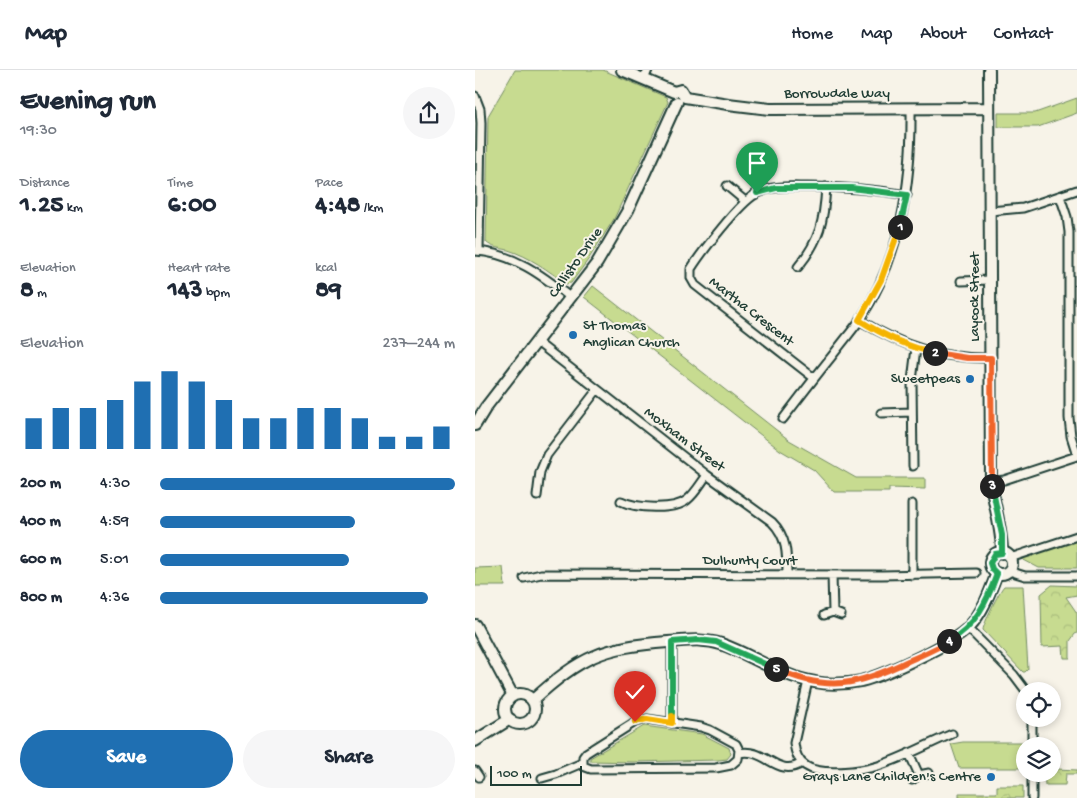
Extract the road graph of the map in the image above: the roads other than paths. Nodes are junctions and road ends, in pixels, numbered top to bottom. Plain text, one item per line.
1 (622, 70) edge
2 (648, 70) edge
3 (989, 70) edge
4 (644, 80) junction
5 (475, 96) edge
6 (679, 97) junction
7 (911, 108) junction
8 (989, 108) junction
9 (477, 170) edge
10 (727, 186) dead end
11 (826, 187) junction
12 (1077, 190) edge
13 (907, 195) junction
14 (1060, 196) junction
15 (745, 202) junction
16 (990, 211) junction
17 (477, 251) edge
18 (798, 266) dead end
19 (990, 280) junction
20 (961, 281) dead end
21 (571, 298) junction
22 (1073, 311) edge
23 (859, 320) junction
24 (537, 342) junction
25 (916, 348) junction
26 (991, 358) junction
27 (814, 378) junction
28 (597, 390) junction
29 (912, 412) junction
30 (881, 413) dead end
31 (783, 419) dead end
32 (475, 425) edge
33 (1077, 455) edge
34 (913, 466) dead end
35 (707, 475) junction
36 (991, 482) junction
37 (537, 496) dead end
38 (621, 501) dead end
39 (912, 504) dead end
40 (1077, 536) edge
41 (1006, 555) junction
42 (1009, 570) junction
43 (976, 573) dead end
44 (997, 574) junction
45 (787, 575) junction
46 (832, 575) junction
47 (912, 575) junction
48 (1077, 576) edge
49 (524, 578) dead end
50 (833, 612) junction
51 (825, 615) dead end
52 (841, 615) dead end
53 (475, 624) edge
54 (968, 628) junction
55 (672, 642) junction
56 (808, 681) junction
57 (1020, 682) edge
58 (513, 696) junction
59 (533, 700) junction
60 (510, 719) junction
61 (672, 723) junction
62 (952, 734) dead end
63 (475, 741) edge
64 (909, 752) junction
65 (739, 753) junction
66 (582, 763) junction
67 (802, 763) junction
68 (929, 773) dead end
69 (919, 775) junction
70 (542, 778) dead end
71 (911, 780) dead end
72 (1032, 782) edge
73 (1032, 798) edge

1 - 4 street, Borrowdale Way
2 - 4 street
3 - 8 street, Laycock Street
4 - 6 street, Borrowdale Way
5 - 9 street
6 - 7 street, Borrowdale Way
6 - 21 street, Callisto Drive
7 - 8 street, Borrowdale Way
7 - 13 street
8 - 16 street, Laycock Street
9 - 17 street
10 - 15 street
11 - 13 street, Martha Crescent
11 - 15 street, Martha Crescent
11 - 18 street
12 - 14 street
13 - 23 street
14 - 16 street
14 - 22 street
15 - 27 street, Martha Crescent
16 - 19 street, Laycock Street
17 - 21 street
19 - 20 street
19 - 26 street, Laycock Street
21 - 24 street, Callisto Drive
22 - 33 street
23 - 25 street
23 - 27 street
24 - 28 street, Moxham Street
24 - 32 street, Callisto Drive
25 - 26 street
25 - 29 street
26 - 36 street, Laycock Street
27 - 31 street
28 - 35 street, Moxham Street
28 - 37 street
29 - 30 street
29 - 34 street
33 - 36 street
35 - 38 street
35 - 45 street, Moxham Street
36 - 41 street, Laycock Street
39 - 47 street
40 - 41 street
41 - 42 street
41 - 44 street
42 - 44 street
42 - 48 street
43 - 47 street, Dulhunty Court
44 - 54 street
45 - 46 street, Dulhunty Court
45 - 49 street, Dulhunty Court
46 - 47 street, Dulhunty Court
46 - 50 street
50 - 51 street
50 - 52 street
53 - 58 street
54 - 56 street
54 - 57 street
55 - 56 street
55 - 59 street
55 - 61 street
56 - 67 street
58 - 59 street
58 - 60 street
59 - 60 street
60 - 63 street
61 - 65 street
61 - 66 street
62 - 64 street
64 - 67 street
64 - 69 street
65 - 66 street
65 - 67 street
66 - 70 street
68 - 69 street
69 - 71 street
72 - 73 street

